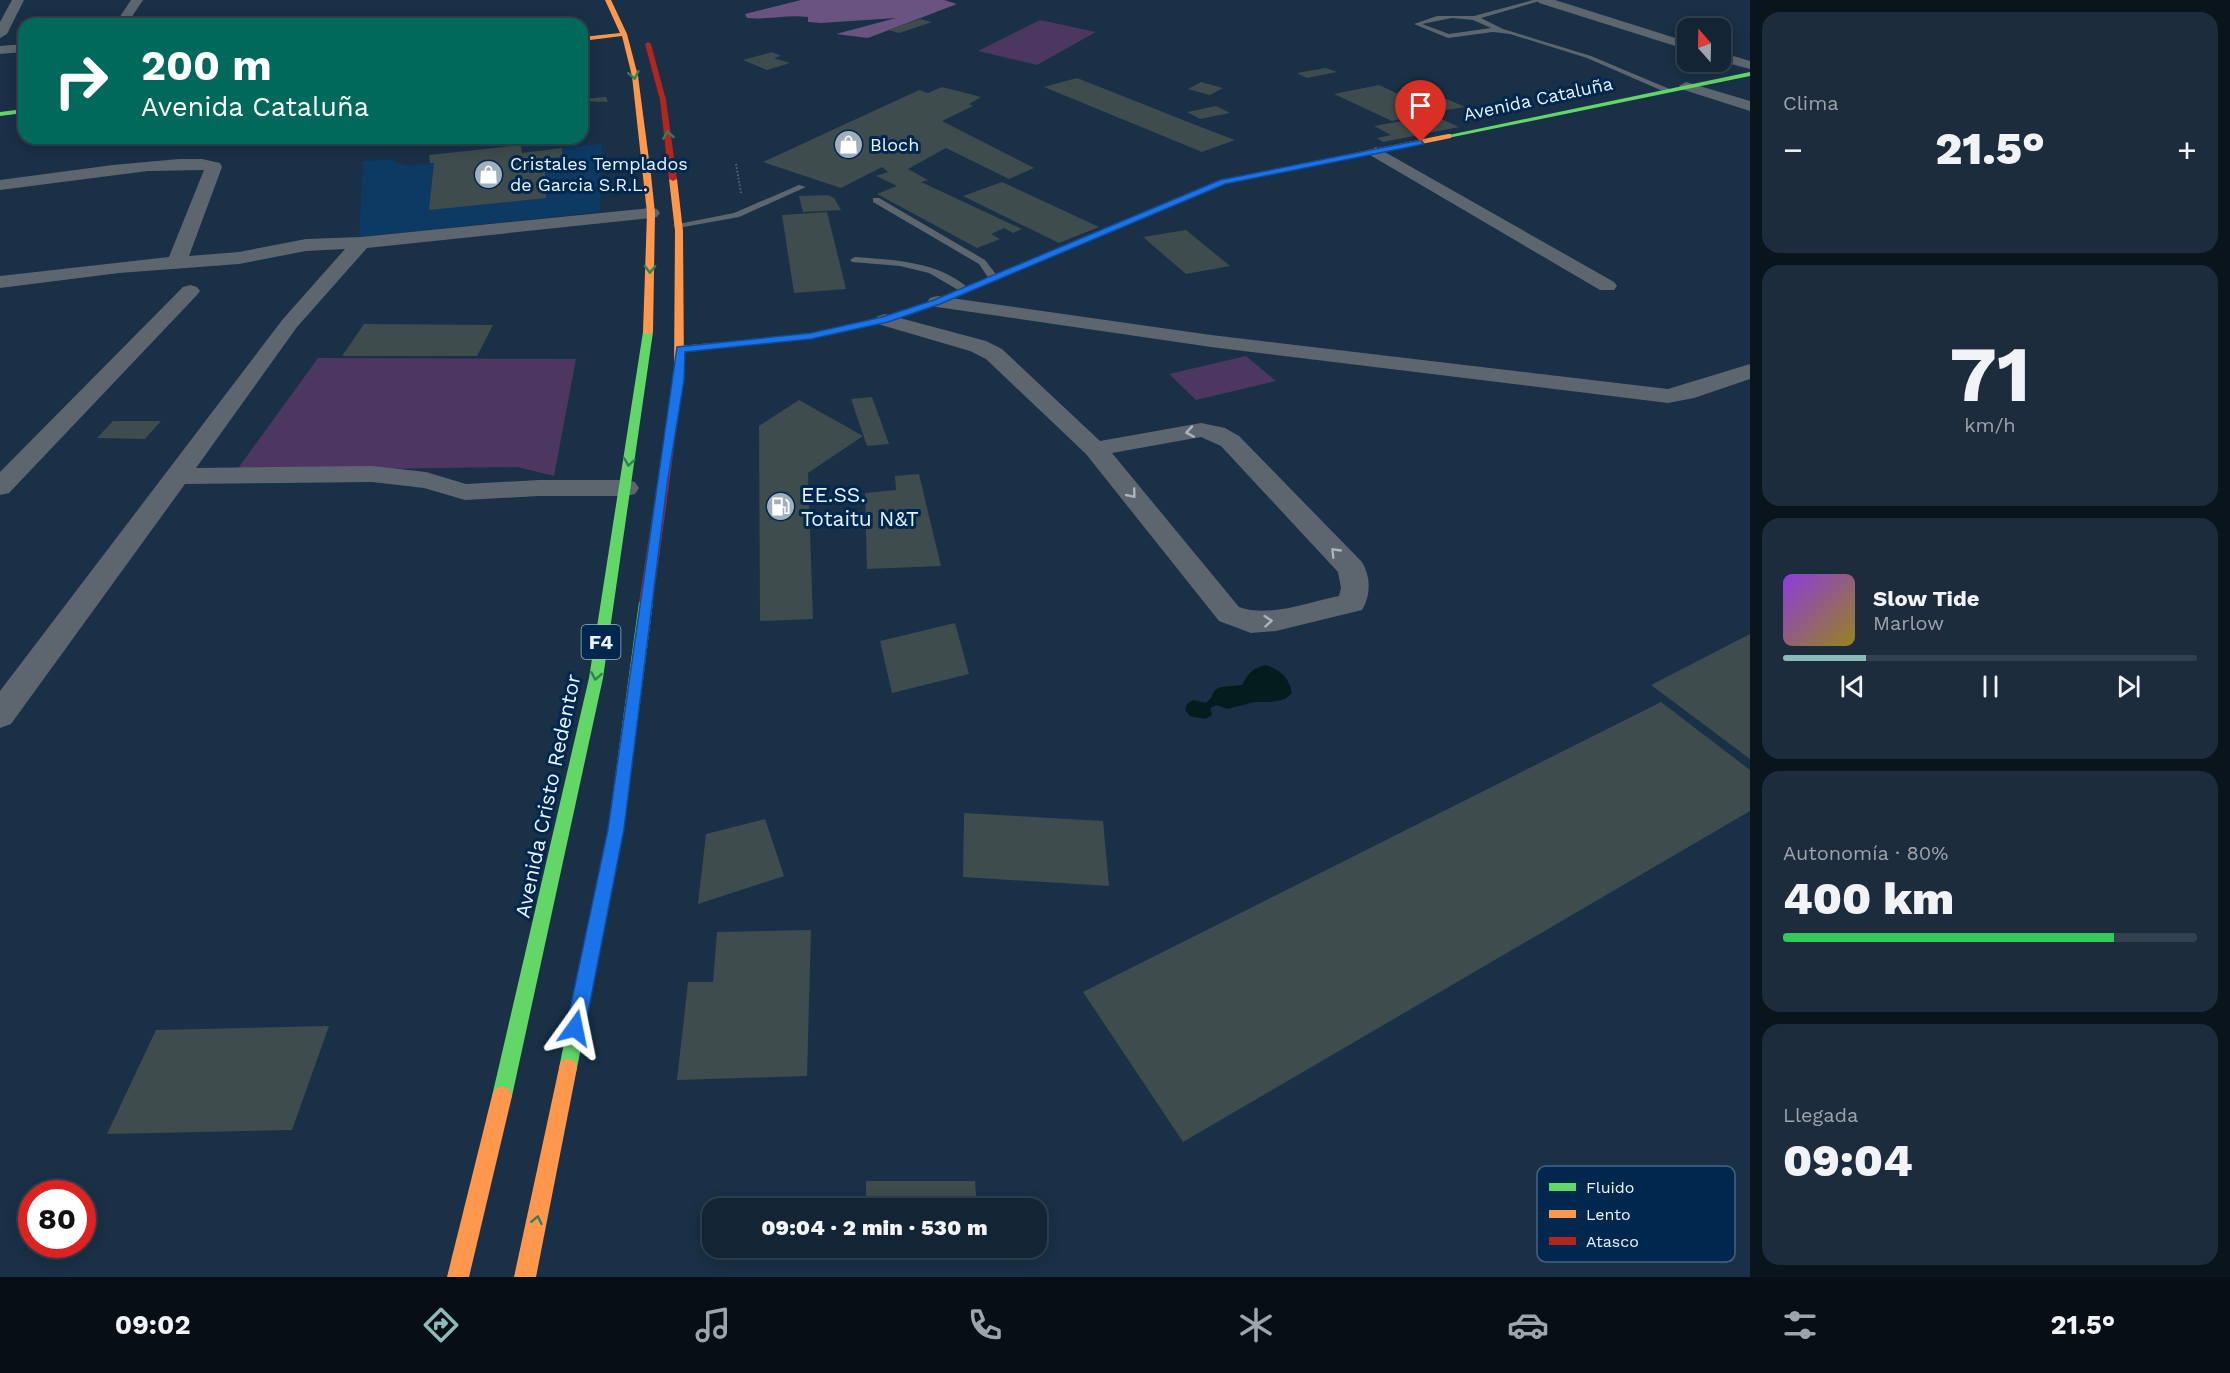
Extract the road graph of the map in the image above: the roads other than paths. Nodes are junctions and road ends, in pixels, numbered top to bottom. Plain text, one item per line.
1 (18, 0) edge
2 (137, 0) edge
3 (608, 0) edge
4 (1541, 0) edge
5 (126, 18) edge
6 (1475, 18) junction
7 (1500, 30) junction
8 (0, 34) edge
9 (624, 34) junction
10 (645, 35) dead end
11 (588, 38) edge
12 (1677, 43) edge
13 (18, 48) edge
14 (0, 50) edge
15 (1731, 59) edge
16 (1750, 65) edge
17 (1750, 74) edge
18 (1686, 87) junction
19 (1668, 90) junction
20 (18, 100) edge
21 (0, 102) edge
22 (1750, 106) edge
23 (18, 112) edge
24 (0, 114) edge
25 (1376, 152) junction
26 (0, 185) edge
27 (802, 187) dead end
28 (876, 200) dead end
29 (651, 213) junction
30 (678, 225) junction
31 (361, 243) junction
32 (855, 260) dead end
33 (177, 262) junction
34 (993, 277) junction
35 (0, 282) edge
36 (1607, 286) dead end
37 (964, 289) junction
38 (190, 291) dead end
39 (937, 302) junction
40 (885, 320) junction
41 (680, 349) junction
42 (1750, 371) edge
43 (1095, 449) junction
44 (179, 476) junction
45 (0, 487) edge
46 (626, 488) junction
47 (0, 715) edge
48 (458, 1277) edge
49 (525, 1277) edge

1 - 8 street
2 - 5 street
3 - 9 main road, Avenida Cristo Redentor / F4
4 - 6 lane
4 - 12 street
6 - 7 lane
6 - 7 lane
7 - 19 lane
9 - 11 main road
9 -> 29 main road, Avenida Cristo Redentor / F4
30 -> 10 main road, F4
13 - 14 street
15 - 16 street
17 - 18 main road, Avenida Cataluña
18 - 19 main road, Avenida Cataluña
18 - 22 street
19 - 25 main road, Avenida Cataluña
20 - 21 main road
23 - 24 main road
25 - 34 main road, Avenida Cataluña
25 - 36 street
26 - 33 street
27 - 30 lane
28 - 34 lane
29 - 31 street
29 -> 46 main road, Avenida Cristo Redentor / F4
30 - 41 main road, F4
31 - 33 street
31 - 44 street
32 - 37 lane
33 - 35 street
34 - 37 main road, Avenida Cataluña
37 - 39 main road, Avenida Cataluña
38 - 45 street
39 - 40 main road, Avenida Cataluña
39 - 42 street
40 - 41 main road, Avenida Cataluña
40 - 43 street
49 -> 41 main road, F4
43 -> 43 street
44 - 46 street
44 - 47 street
46 -> 48 main road, Avenida Cristo Redentor / F4

